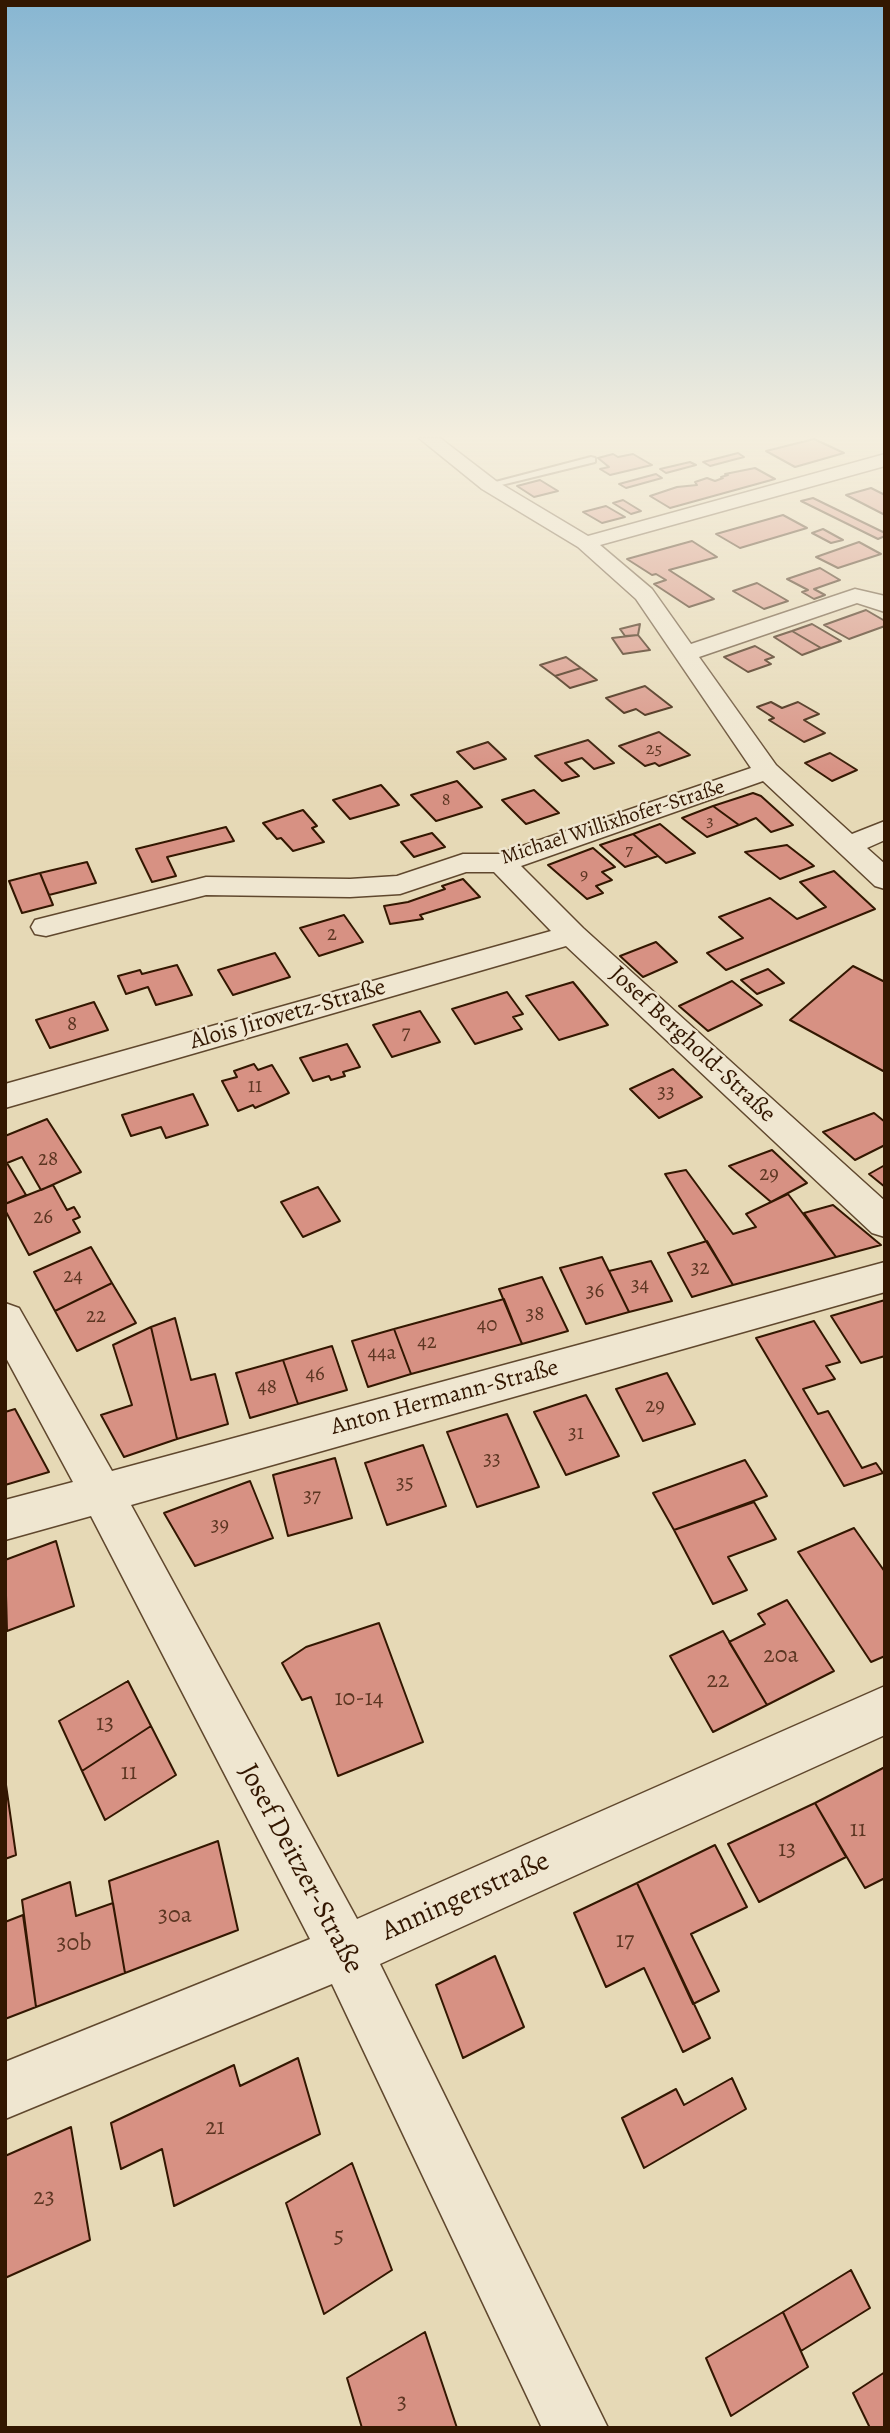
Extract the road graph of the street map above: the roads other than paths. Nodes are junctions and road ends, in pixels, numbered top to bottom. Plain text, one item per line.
1 (596, 552) edge
2 (885, 605) edge
3 (684, 654) junction
4 (767, 771) junction
5 (885, 829) edge
6 (849, 846) junction
7 (502, 863) junction
8 (885, 880) edge
9 (46, 927) dead end
10 (572, 934) junction
11 (5, 1096) edge
12 (885, 1223) edge
13 (885, 1277) edge
14 (5, 1319) edge
15 (101, 1492) junction
16 (5, 1520) edge
17 (885, 1710) edge
18 (345, 1952) junction
19 (5, 2091) edge
20 (576, 2428) edge

1 - 3 street
2 - 3 street
3 - 4 street
4 - 6 street
4 - 7 street, Michael Willixhofer-Straße
5 - 6 street
6 - 8 street
7 - 9 street, Michael Willixhofer-Straße
7 - 10 street, Josef Berghold-Straße
10 - 11 street, Alois Jirovetz-Straße
10 - 12 street, Josef Berghold-Straße
13 - 15 street, Anton Hermann-Straße
14 - 15 street, Josef Deitzer-Straße
15 - 16 street, Anton Hermann-Straße
15 - 18 street, Josef Deitzer-Straße
17 - 18 street, Anningerstraße
18 - 19 street, Anningerstraße
18 - 20 street, Josef Deitzer-Straße

